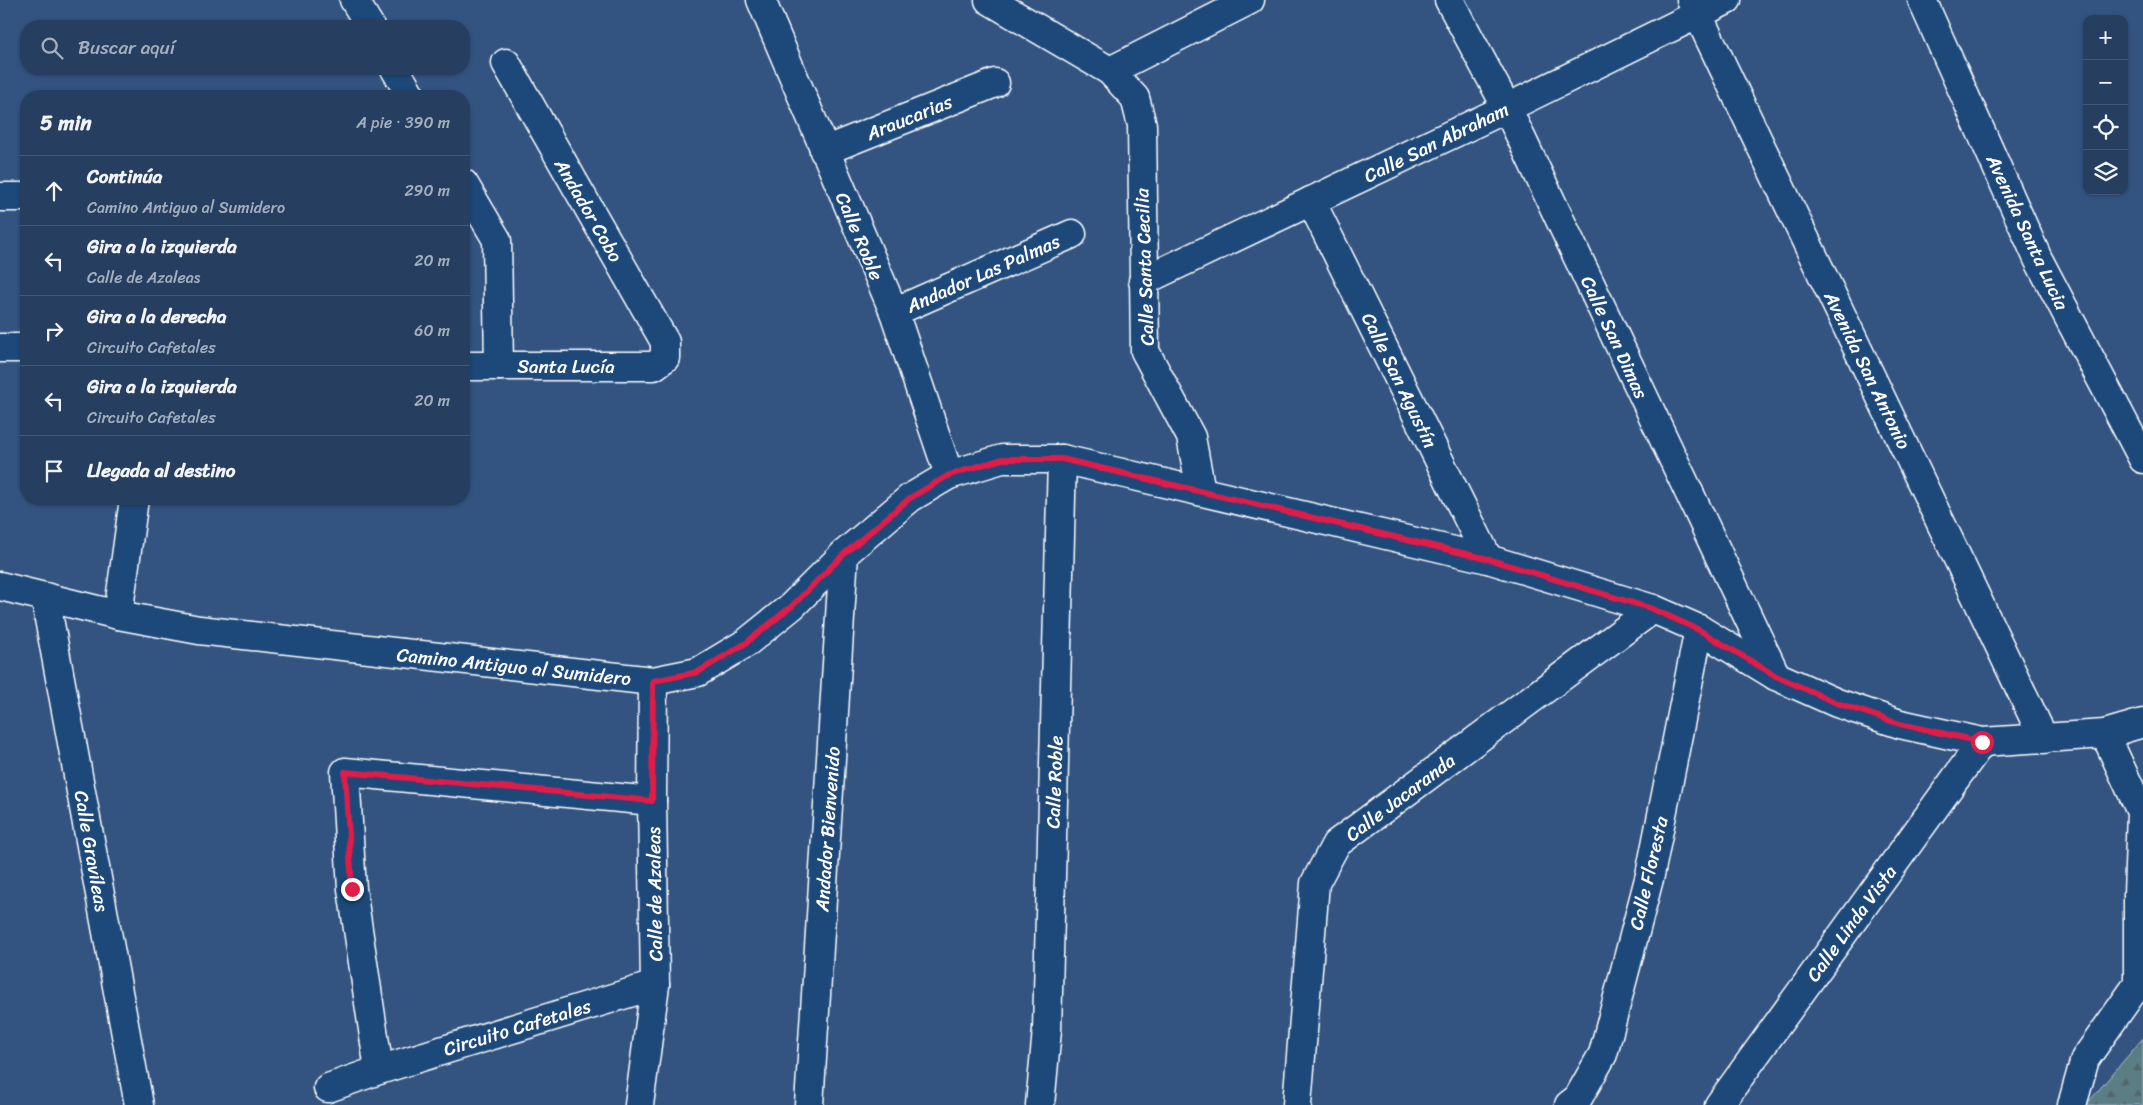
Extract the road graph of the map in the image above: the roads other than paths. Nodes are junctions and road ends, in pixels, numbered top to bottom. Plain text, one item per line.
1 (354, 0) edge
2 (761, 0) edge
3 (989, 0) edge
4 (1250, 0) edge
5 (1449, 0) edge
6 (1727, 0) edge
7 (1922, 0) edge
8 (1694, 7) edge
9 (366, 20) edge
10 (506, 63) dead end
11 (1110, 71) junction
12 (399, 75) edge
13 (995, 82) dead end
14 (407, 90) edge
15 (1507, 108) junction
16 (824, 151) junction
17 (20, 196) edge
18 (470, 196) edge
19 (0, 197) edge
20 (1311, 202) junction
21 (1072, 234) dead end
22 (1143, 281) junction
23 (894, 312) junction
24 (0, 348) edge
25 (20, 348) edge
26 (665, 358) joint
27 (470, 366) edge
28 (499, 366) junction
29 (2143, 458) edge
30 (1062, 459) junction
31 (949, 475) junction
32 (1201, 492) junction
33 (133, 505) edge
34 (844, 554) junction
35 (1488, 559) junction
36 (0, 586) edge
37 (45, 597) junction
38 (1653, 609) junction
39 (118, 614) junction
40 (1699, 630) junction
41 (1776, 676) junction
42 (653, 681) junction
43 (2143, 724) edge
44 (2105, 734) junction
45 (2044, 739) junction
46 (1982, 742) junction
47 (652, 801) junction
48 (655, 985) junction
49 (379, 1070) junction
50 (328, 1088) dead end
51 (139, 1105) edge
52 (639, 1105) edge
53 (809, 1105) edge
54 (1040, 1105) edge
55 (1297, 1105) edge
56 (1568, 1105) edge
57 (1719, 1105) edge
58 (2072, 1105) edge

1 - 9 street
2 - 16 street, Calle Roble
3 - 11 street, Calle Santa Cecilia
4 - 11 street
5 - 15 street, Calle San Dimas
6 - 8 street, Calle San Abraham
7 - 29 street, Avenida Santa Lucia
8 - 15 street, Calle San Abraham
8 - 45 street, Avenida San Antonio
10 - 26 street, Andador Cobo
11 - 22 street, Calle Santa Cecilia
12 - 14 street
13 - 16 street, Araucarias
15 - 20 street, Calle San Abraham
15 - 41 street, Calle San Dimas
16 - 23 street, Calle Roble
17 - 19 street
18 - 28 street
20 - 22 street, Calle San Abraham
20 - 35 street, Calle San Agustín
21 - 23 street, Andador Las Palmas
22 - 32 street, Calle Santa Cecilia
23 - 31 street, Calle Roble
24 - 25 street
26 - 28 street, Santa Lucía
27 - 28 street, Santa Lucía
30 - 31 street, Camino Antiguo al Sumidero
30 - 32 street, Camino Antiguo al Sumidero
30 - 54 street, Calle Roble
31 - 34 street, Camino Antiguo al Sumidero
32 - 35 street, Camino Antiguo al Sumidero
33 - 39 street
34 - 42 street, Camino Antiguo al Sumidero
34 - 53 street, Andador Bienvenido
35 - 38 street, Camino Antiguo al Sumidero
36 - 37 street, Camino Antiguo al Sumidero
37 - 39 street, Camino Antiguo al Sumidero
37 - 51 street, Calle Gravíleas
38 - 40 street, Camino Antiguo al Sumidero
38 - 55 street, Calle Jacaranda
39 - 42 street, Camino Antiguo al Sumidero
40 - 41 street, Camino Antiguo al Sumidero
40 - 56 street, Calle Floresta
41 - 46 street, Camino Antiguo al Sumidero
42 - 47 street, Calle de Azaleas
43 - 44 street, Camino Antiguo al Sumidero
44 - 45 street, Camino Antiguo al Sumidero
44 - 58 street
45 - 46 street, Camino Antiguo al Sumidero
46 - 57 street, Calle Linda Vista
47 - 48 street, Calle de Azaleas
47 - 49 street
48 - 49 street, Circuito Cafetales
48 - 52 street, Calle de Azaleas
49 - 50 street, Circuito Cafetales

